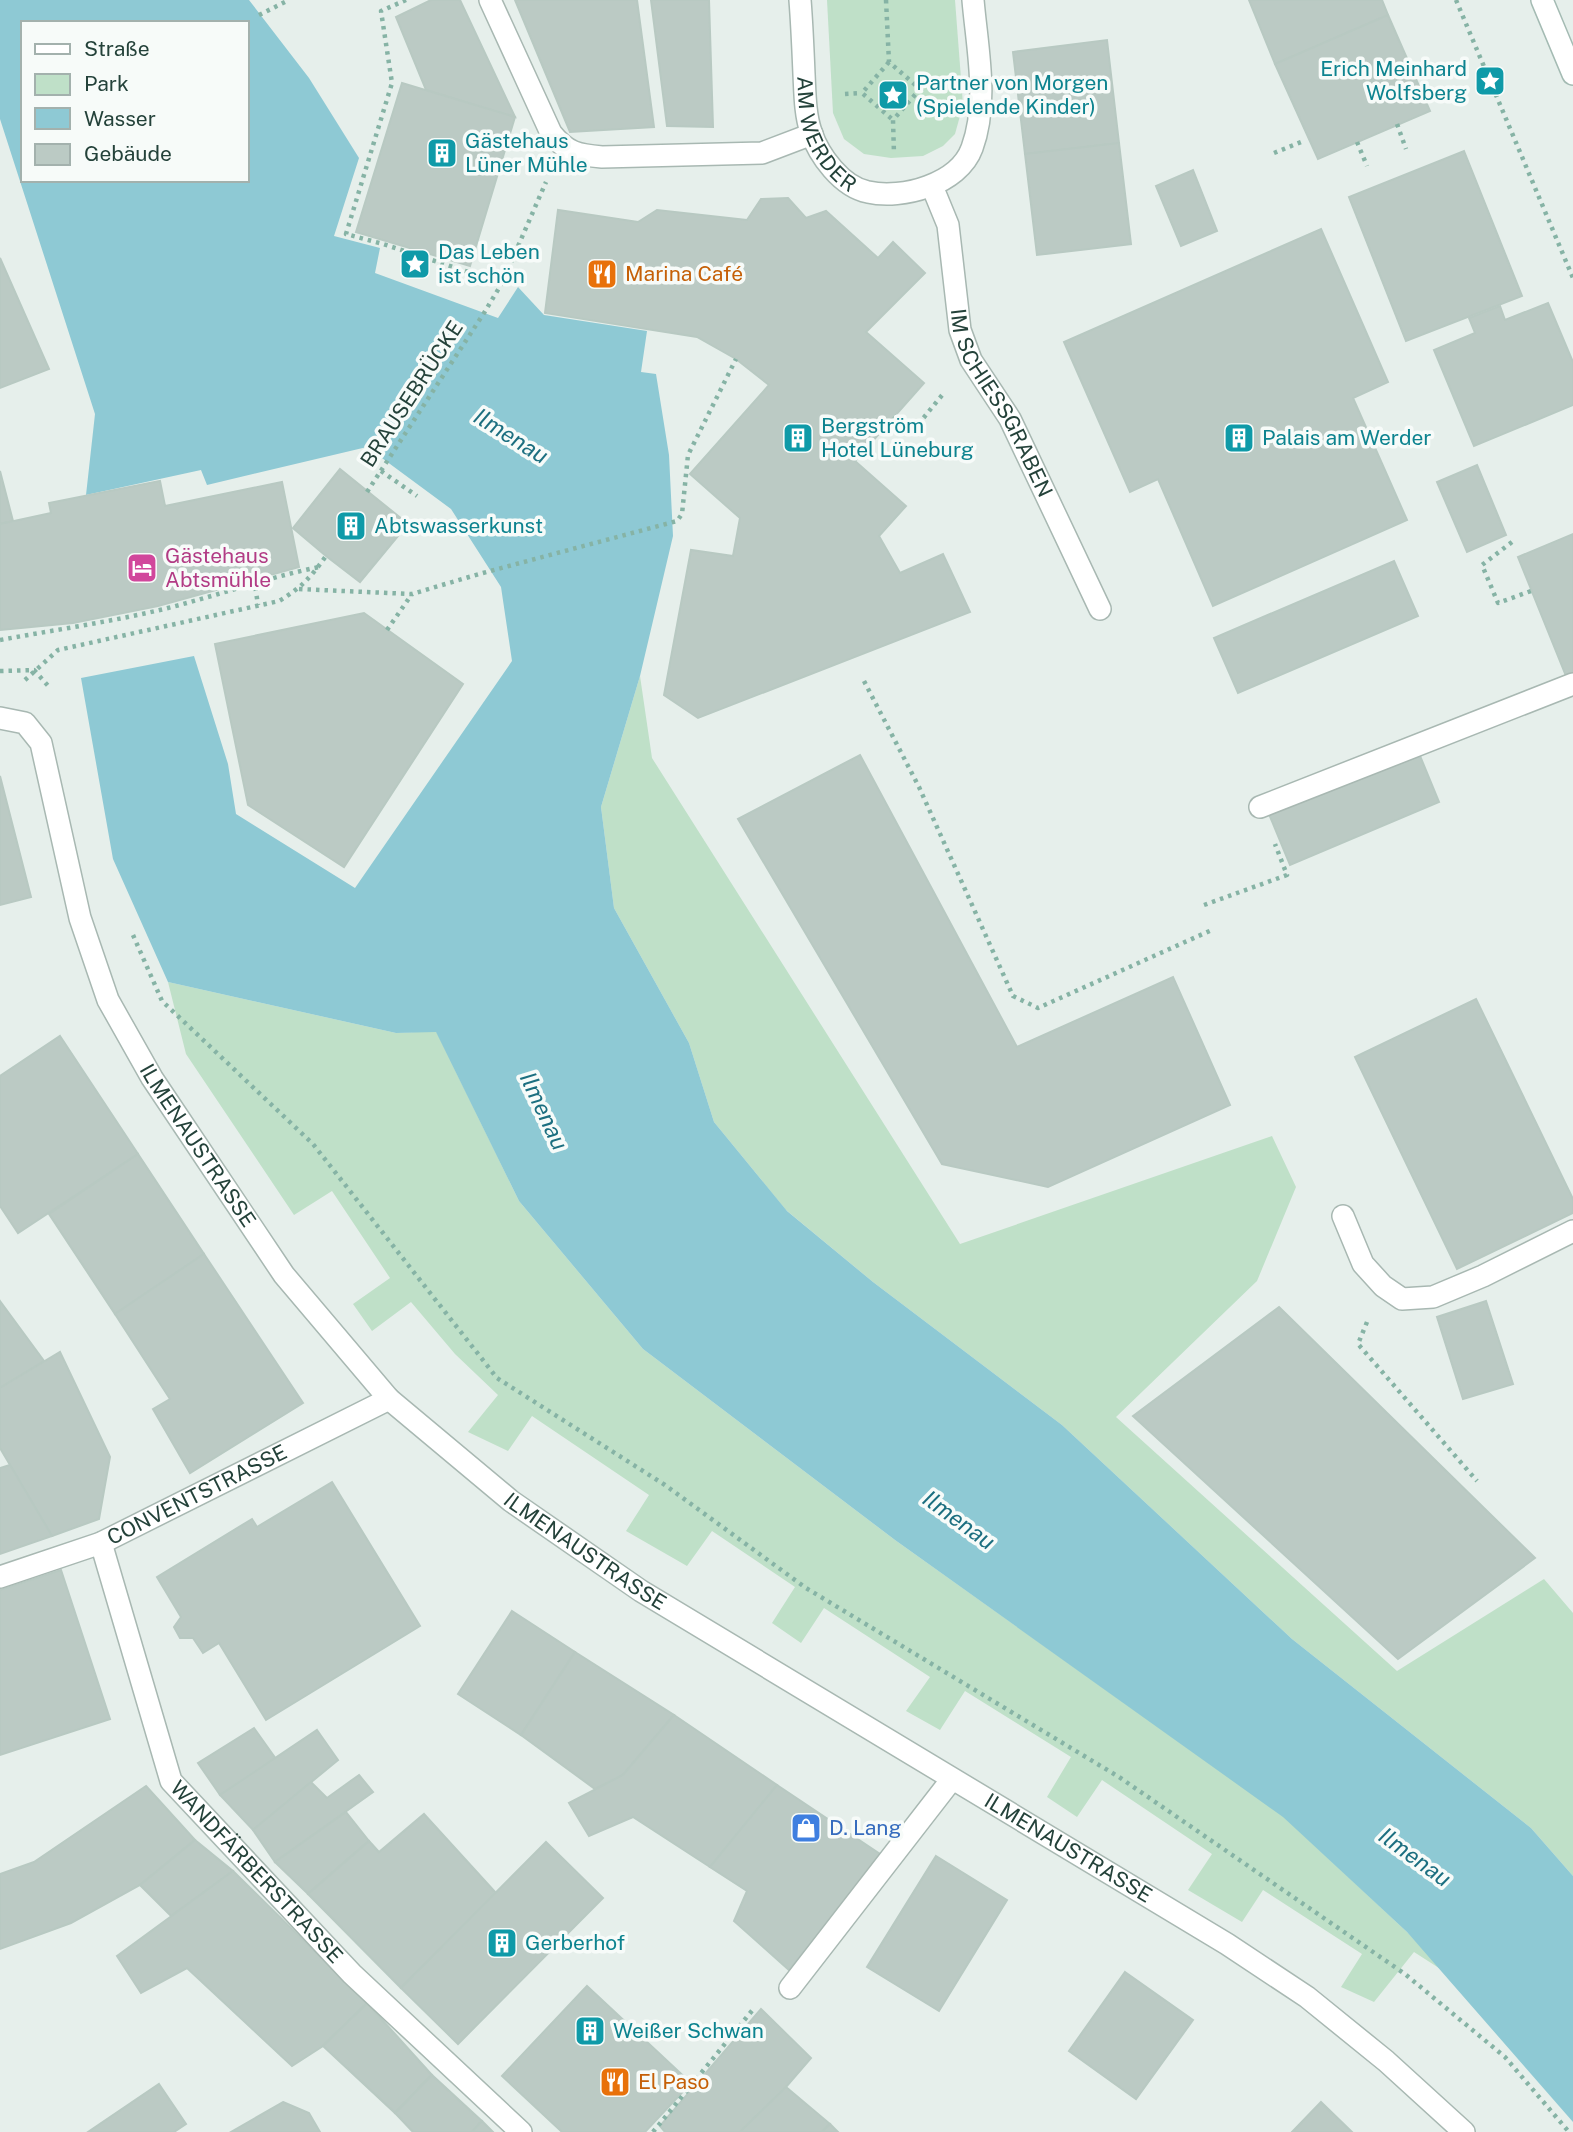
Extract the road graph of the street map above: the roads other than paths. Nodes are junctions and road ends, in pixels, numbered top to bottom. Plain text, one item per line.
1 (490, 0) edge
2 (800, 0) edge
3 (973, 0) edge
4 (1542, 0) edge
5 (1573, 74) edge
6 (811, 134) junction
7 (932, 186) junction
8 (1100, 609) dead end
9 (1573, 684) edge
10 (0, 718) edge
11 (1260, 807) road end
12 (1343, 1216) dead end
13 (1573, 1231) edge
14 (389, 1399) junction
15 (101, 1543) junction
16 (0, 1577) edge
17 (952, 1779) junction
18 (790, 1988) road end
19 (521, 2132) edge
20 (1464, 2132) edge

1 - 6 street
2 - 6 street, AM WERDER
3 - 7 street, AM WERDER
4 - 5 street
6 - 7 street, AM WERDER
7 - 8 street, IM SCHIESSGRABEN
9 - 11 street
10 - 14 street, ILMENAUSTRASSE
12 - 13 street
14 - 15 street, CONVENTSTRASSE
14 - 17 street, ILMENAUSTRASSE
15 - 16 street, CONVENTSTRASSE
15 - 19 street, WANDFÄRBERSTRASSE
17 - 18 street
17 - 20 street, ILMENAUSTRASSE

